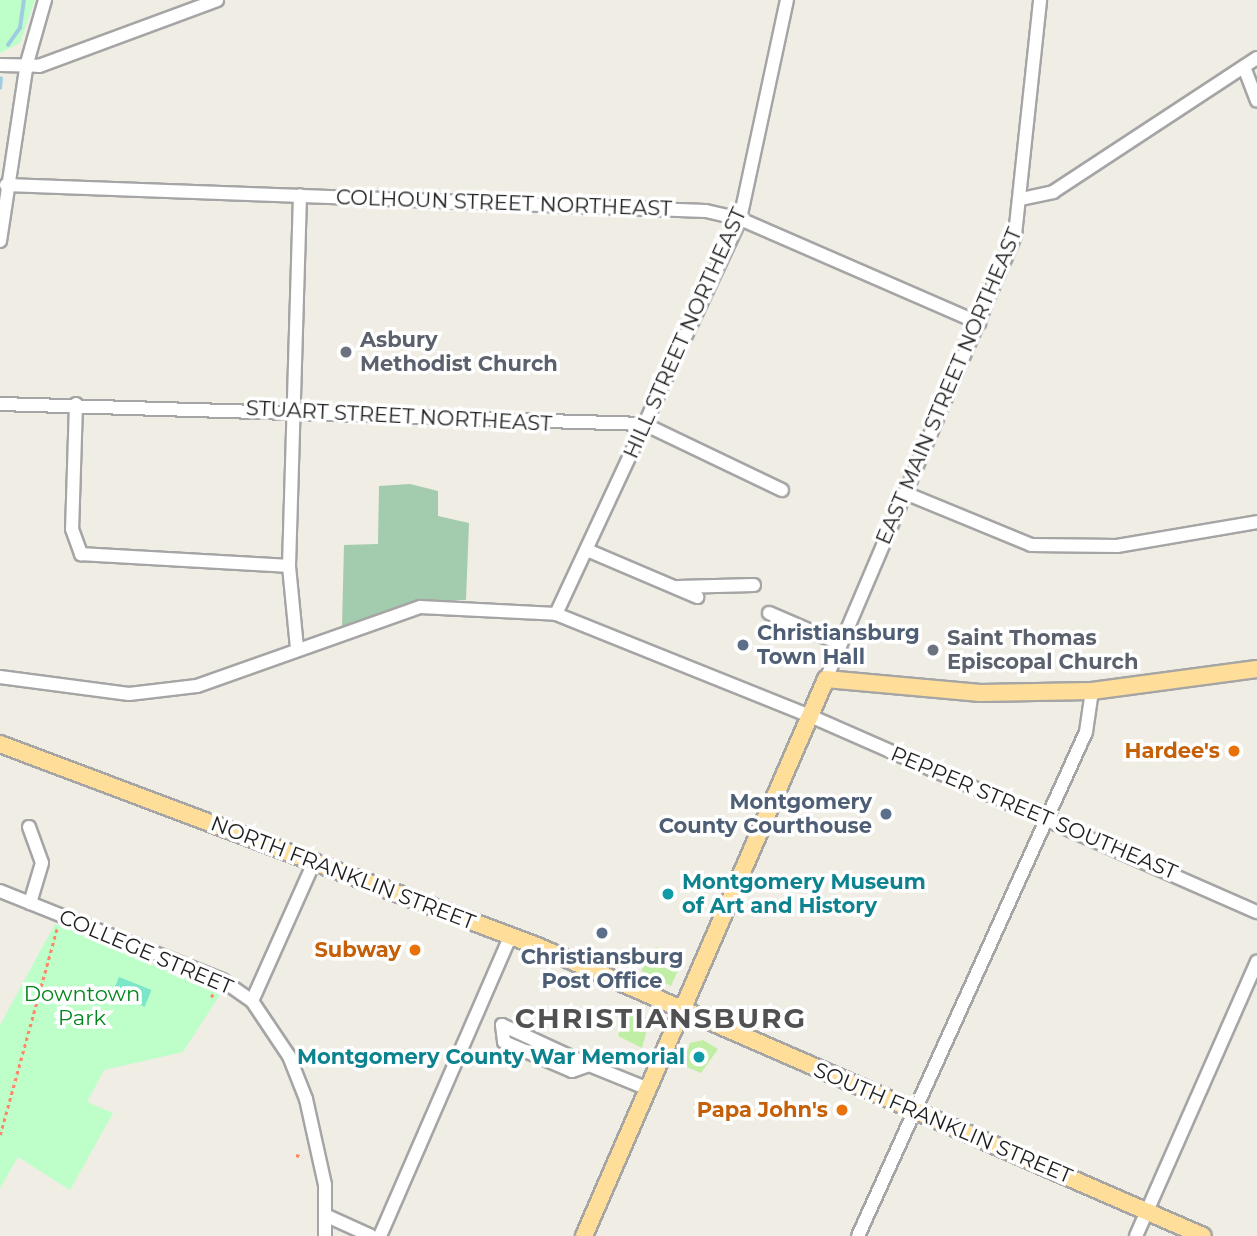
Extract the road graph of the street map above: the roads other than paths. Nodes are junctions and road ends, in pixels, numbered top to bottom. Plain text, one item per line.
1 (45, 0) edge
2 (217, 0) edge
3 (787, 0) edge
4 (1040, 0) edge
5 (1257, 58) edge
6 (27, 63) junction
7 (0, 65) edge
8 (1244, 67) junction
9 (1257, 101) edge
10 (6, 185) junction
11 (299, 195) junction
12 (1021, 199) junction
13 (740, 219) junction
14 (0, 241) edge
15 (979, 323) junction
16 (0, 404) edge
17 (76, 404) junction
18 (296, 410) junction
19 (644, 424) junction
20 (782, 490) dead end
21 (905, 493) junction
22 (1257, 522) edge
23 (587, 550) junction
24 (289, 566) junction
25 (754, 585) dead end
26 (671, 588) junction
27 (697, 597) dead end
28 (556, 614) junction
29 (769, 614) dead end
30 (841, 643) junction
31 (297, 648) junction
32 (1257, 669) edge
33 (0, 677) edge
34 (827, 679) junction
35 (1092, 691) junction
36 (810, 716) junction
37 (0, 744) edge
38 (1045, 820) junction
39 (29, 827) dead end
40 (315, 860) junction
41 (0, 891) edge
42 (30, 903) junction
43 (1257, 912) edge
44 (510, 937) junction
45 (1257, 962) edge
46 (252, 1001) junction
47 (681, 1012) junction
48 (502, 1025) dead end
49 (646, 1088) junction
50 (911, 1110) junction
51 (1147, 1210) junction
52 (327, 1216) junction
53 (325, 1236) edge
54 (370, 1236) edge
55 (380, 1236) edge
56 (584, 1236) edge
57 (858, 1236) edge
58 (1136, 1236) edge
59 (1203, 1236) edge

1 - 6 street
2 - 6 street
3 - 13 street, HILL STREET NORTHEAST
4 - 12 street, EAST MAIN STREET NORTHEAST
5 - 8 street
6 - 7 street
6 - 10 street
8 - 9 street
8 - 12 street
10 - 11 street, COLHOUN STREET NORTHEAST
10 - 14 street
11 - 13 street, COLHOUN STREET NORTHEAST
11 - 18 street
12 - 15 street, EAST MAIN STREET NORTHEAST
13 - 15 street, COLHOUN STREET NORTHEAST
13 - 19 street, HILL STREET NORTHEAST
15 - 21 street, EAST MAIN STREET NORTHEAST
16 - 17 street, STUART STREET NORTHEAST
17 - 18 street, STUART STREET NORTHEAST
17 - 24 street
18 - 19 street, STUART STREET NORTHEAST
18 - 24 street
19 - 20 street, STUART STREET NORTHEAST
19 - 23 street, HILL STREET NORTHEAST
21 - 22 street
21 - 30 street, EAST MAIN STREET NORTHEAST
23 - 26 street
23 - 28 street, HILL STREET NORTHEAST
24 - 31 street
25 - 26 street
26 - 27 street
28 - 31 street, PEPPER STREET SOUTHEAST
28 - 36 street, PEPPER STREET SOUTHEAST
29 - 30 street
30 - 34 street, EAST MAIN STREET NORTHEAST
31 - 33 street, PEPPER STREET SOUTHEAST
32 - 35 main road
34 - 35 main road
34 - 36 main road
35 - 38 street
36 - 38 street, PEPPER STREET SOUTHEAST
36 - 47 main road
37 - 40 main road, NORTH FRANKLIN STREET
38 - 43 street, PEPPER STREET SOUTHEAST
38 - 50 street
39 - 42 street
40 - 44 main road, NORTH FRANKLIN STREET
40 - 46 street
41 - 42 street, COLLEGE STREET
42 - 46 street, COLLEGE STREET
44 - 47 main road, NORTH FRANKLIN STREET
44 - 55 street
45 - 51 street
46 - 52 street, COLLEGE STREET
47 - 49 main road
47 - 50 main road, SOUTH FRANKLIN STREET
48 - 49 street
49 - 56 main road
50 - 51 main road, SOUTH FRANKLIN STREET
50 - 57 street
51 - 58 street
51 - 59 main road, SOUTH FRANKLIN STREET
52 - 53 street, COLLEGE STREET
52 - 54 street

